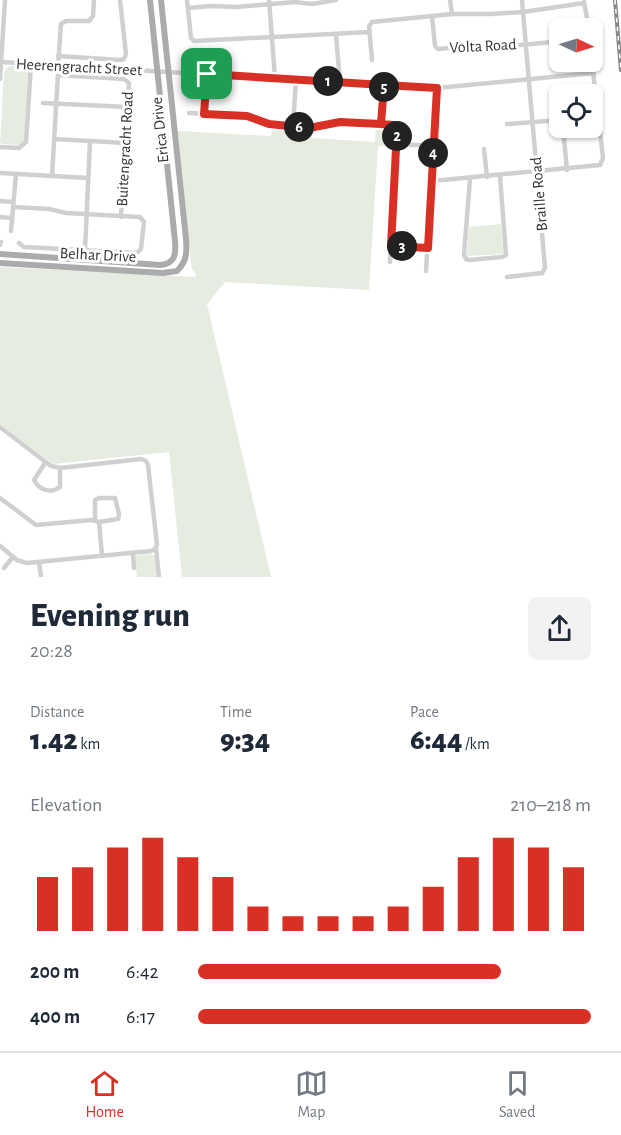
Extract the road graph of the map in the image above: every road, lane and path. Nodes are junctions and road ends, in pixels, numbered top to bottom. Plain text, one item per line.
1 (5, 0) edge
2 (94, 0) edge
3 (120, 0) edge
4 (150, 0) edge
5 (161, 0) edge
6 (187, 0) edge
7 (336, 0) edge
8 (450, 0) edge
9 (522, 0) edge
10 (584, 1) edge
11 (269, 2) edge
12 (188, 8) junction
13 (523, 12) junction
14 (452, 14) junction
15 (432, 16) junction
16 (587, 18) edge
17 (370, 32) junction
18 (336, 35) junction
19 (272, 37) junction
20 (549, 41) edge
21 (526, 44) junction
22 (58, 56) junction
23 (372, 60) dead end
24 (1, 62) edge
25 (31, 64) junction
26 (58, 66) junction
27 (158, 71) junction
28 (168, 72) junction
29 (593, 73) joint
30 (207, 74) junction
31 (58, 75) junction
32 (275, 78) junction
33 (0, 79) edge
34 (296, 80) junction
35 (529, 80) junction
36 (340, 82) junction
37 (384, 85) junction
38 (437, 88) junction
39 (43, 103) dead end
40 (56, 104) junction
41 (128, 107) junction
42 (189, 113) dead end
43 (204, 114) junction
44 (549, 121) edge
45 (533, 122) junction
46 (381, 124) junction
47 (507, 124) dead end
48 (293, 126) junction
49 (564, 138) edge
50 (54, 139) junction
51 (90, 141) junction
52 (126, 143) junction
53 (397, 144) junction
54 (434, 146) junction
55 (0, 147) edge
56 (484, 149) dead end
57 (567, 170) junction
58 (537, 172) junction
59 (0, 173) edge
60 (16, 174) junction
61 (52, 176) junction
62 (500, 176) junction
63 (487, 177) junction
64 (88, 178) junction
65 (470, 178) junction
66 (432, 181) junction
67 (0, 201) edge
68 (13, 205) junction
69 (86, 214) junction
70 (0, 217) edge
71 (122, 217) junction
72 (12, 218) junction
73 (11, 231) dead end
74 (19, 243) dead end
75 (391, 246) junction
76 (428, 248) junction
77 (85, 250) junction
78 (176, 253) joint
79 (0, 254) edge
80 (186, 258) joint
81 (390, 262) dead end
82 (0, 263) edge
83 (426, 271) dead end
84 (507, 277) dead end
85 (0, 427) edge
86 (45, 464) junction
87 (60, 468) junction
88 (0, 498) edge
89 (97, 521) junction
90 (0, 546) edge
91 (156, 548) junction
92 (132, 553) junction
93 (13, 556) junction
94 (102, 556) junction
95 (39, 562) junction
96 (4, 567) dead end
97 (134, 568) dead end
98 (159, 576) edge
99 (40, 577) edge

1 - 24 street
2 - 22 street
3 - 22 street
4 - 27 main road, Erica Drive
5 - 28 main road, Erica Drive
6 - 12 street
7 - 11 street
8 - 14 street
9 - 13 street, Braille Road
10 - 13 street
10 - 16 street
11 - 12 street
11 - 19 street
12 - 19 street
13 - 14 street
13 - 21 street, Braille Road
14 - 15 street
15 - 17 street
15 - 21 street, Volta Road
17 - 18 street
17 - 23 street
18 - 19 street
18 - 36 street
19 - 32 street
20 - 21 street
21 - 35 street, Braille Road
22 - 26 street
24 - 25 street, Heerengracht Street
24 - 33 street
25 - 26 street, Heerengracht Street
25 - 55 street
26 - 27 street, Heerengracht Street
26 - 31 street
27 - 28 street, Heerengracht Street
27 - 78 main road, Erica Drive
28 - 30 street, Heerengracht Street
28 - 80 main road, Erica Drive
29 - 35 street, Heerengracht Street
29 - 57 street
30 - 32 street, Heerengracht Street
30 - 43 street
31 - 40 street
31 - 41 street, Buitengracht Road
32 - 34 street, Heerengracht Street
34 - 36 street, Heerengracht Street
34 - 48 street
35 - 38 street, Heerengracht Street
35 - 45 street, Braille Road
36 - 37 street, Heerengracht Street
37 - 38 street, Heerengracht Street
37 - 46 street
38 - 54 street
39 - 40 street
40 - 41 street
40 - 50 street
41 - 52 street, Buitengracht Road
42 - 43 street
43 - 48 street
44 - 45 street
45 - 47 street
45 - 58 street, Braille Road
46 - 48 street
46 - 53 street
49 - 57 street
50 - 51 street
50 - 61 street
51 - 52 street
51 - 64 street
52 - 71 street, Buitengracht Road
53 - 54 street
53 - 75 street
54 - 66 street
56 - 63 street
57 - 58 street
58 - 62 street
58 - 84 street, Braille Road
59 - 60 street
60 - 61 street
60 - 68 street
61 - 64 street
62 - 63 street
62 - 65 street
63 - 65 street
64 - 69 street
65 - 66 street
66 - 76 street
67 - 68 street
68 - 69 street
68 - 72 street
69 - 71 street
69 - 77 street
70 - 72 street
71 - 77 street, Belhar Drive
72 - 73 street
74 - 77 street, Belhar Drive
75 - 76 street
75 - 81 street
76 - 83 street
78 - 79 main road, Belhar Drive
80 - 82 main road, Belhar Drive
85 - 86 street
86 - 87 street
86 - 87 street
87 - 91 street
88 - 89 street
89 - 89 street
89 - 94 street
90 - 93 street
91 - 92 street
91 - 98 street
92 - 94 street
92 - 97 street
93 - 95 street
93 - 96 street
94 - 95 street
95 - 99 street

